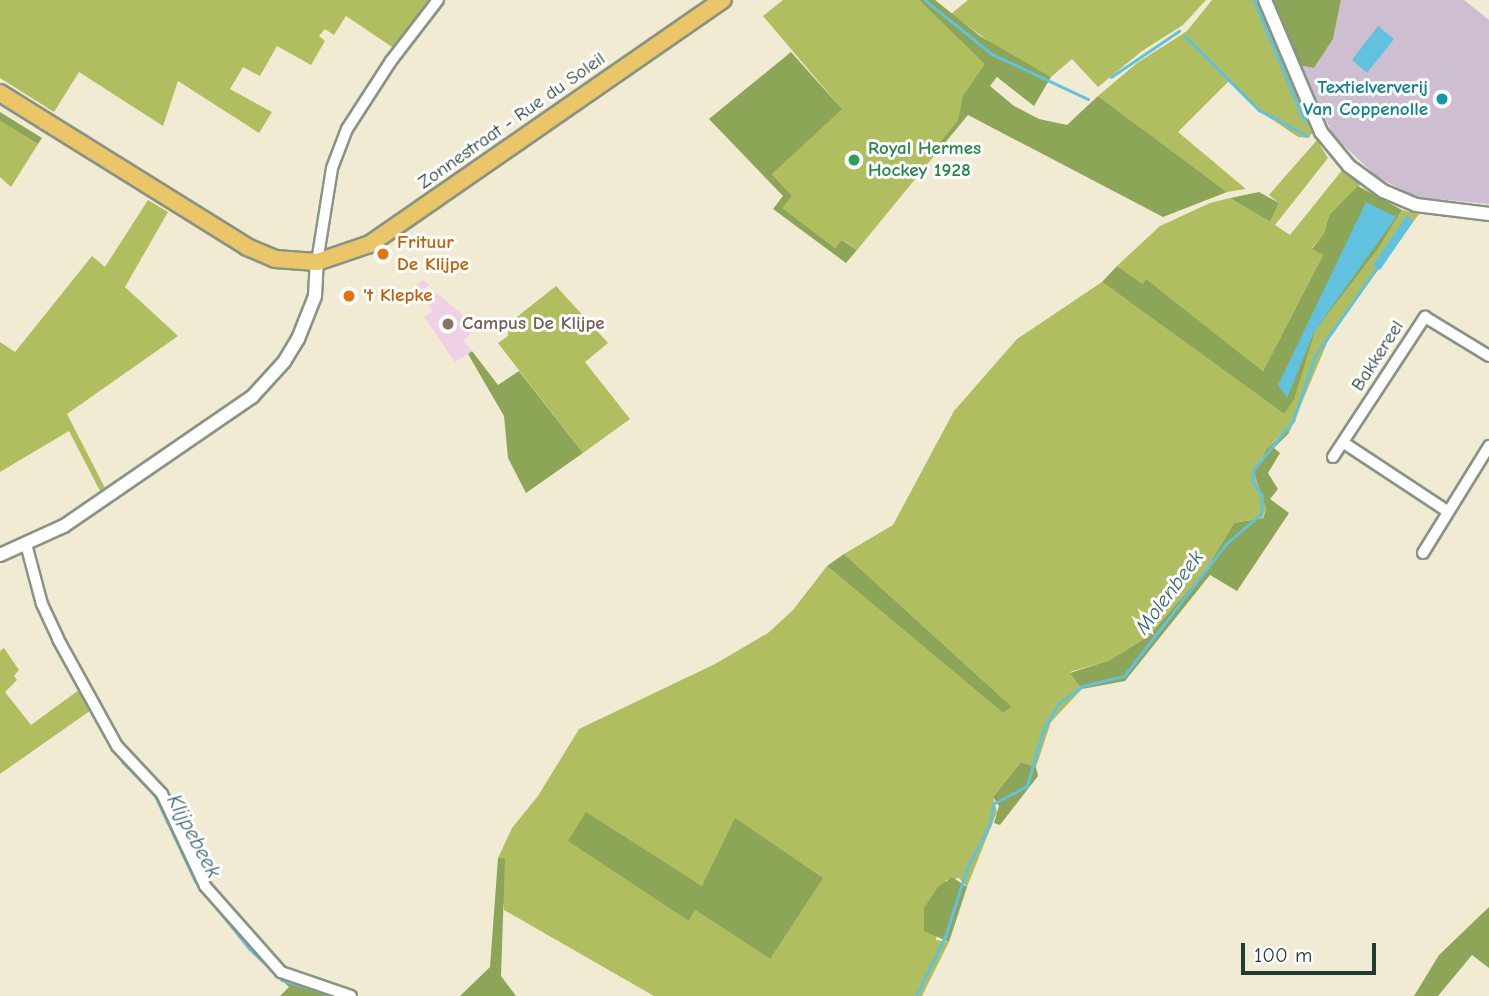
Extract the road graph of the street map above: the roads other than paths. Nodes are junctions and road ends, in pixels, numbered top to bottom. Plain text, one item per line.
1 (438, 0) edge
2 (723, 0) edge
3 (1265, 0) edge
4 (0, 93) edge
5 (1489, 214) edge
6 (317, 262) junction
7 (1489, 356) edge
8 (1344, 443) junction
9 (1489, 446) edge
10 (1333, 457) dead end
11 (1447, 511) junction
12 (26, 544) junction
13 (1423, 553) dead end
14 (0, 555) edge
15 (351, 996) edge

1 - 6 street
2 - 6 main road, Zonnestraat - Rue du Soleil
3 - 5 street
4 - 6 main road
6 - 12 street
7 - 8 street, Bakkereel
8 - 10 street, Bakkereel
8 - 11 street
9 - 11 street
11 - 13 street
12 - 14 street
12 - 15 street

